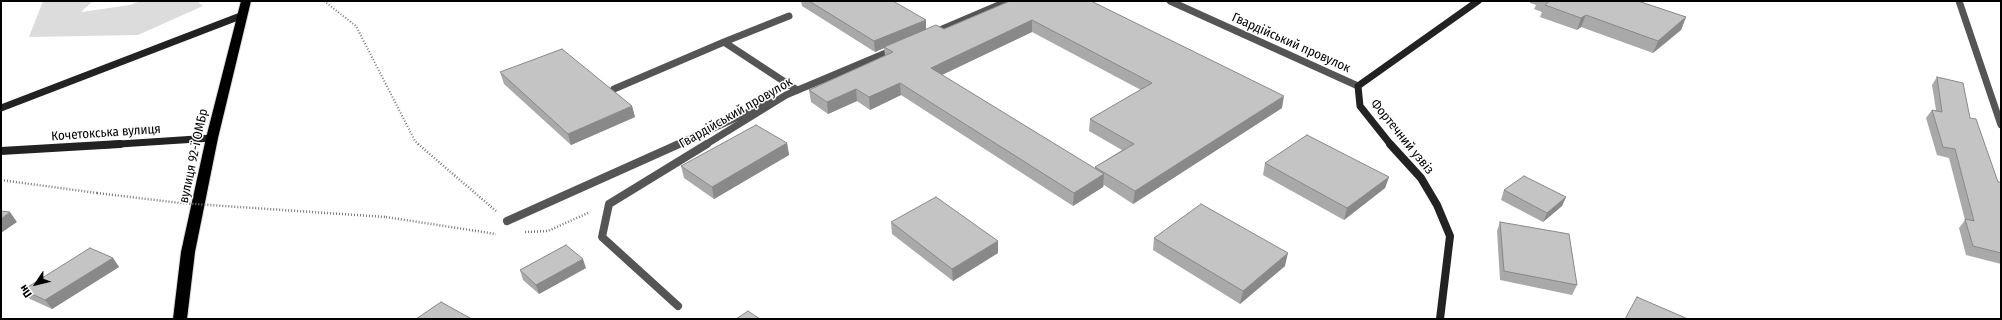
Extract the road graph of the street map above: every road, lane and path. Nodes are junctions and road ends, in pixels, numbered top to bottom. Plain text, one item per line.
1 (246, 1) edge
2 (324, 1) edge
3 (1008, 1) edge
4 (1170, 1) edge
5 (1478, 1) edge
6 (1959, 1) edge
7 (243, 14) junction
8 (789, 16) dead end
9 (928, 35) edge
10 (724, 42) junction
11 (899, 47) edge
12 (1358, 86) junction
13 (614, 89) edge
14 (797, 90) junction
15 (786, 95) junction
16 (1, 108) edge
17 (2001, 125) edge
18 (212, 138) junction
19 (1, 151) edge
20 (1, 180) edge
21 (386, 217) dead end
22 (507, 221) joint
23 (678, 306) dead end
24 (180, 319) edge
25 (1440, 319) edge

1 - 7 highway, вулиця 92-ї ОМБр
2 - 22 path
3 - 9 street
4 - 12 street, Гвардійський провулок
5 - 12 street
6 - 17 street
7 - 16 street
7 - 18 highway, вулиця 92-ї ОМБр
8 - 10 street
10 - 13 street
10 - 14 street
11 - 14 street, Гвардійський провулок
12 - 25 street, Фортечний узвіз
14 - 15 street, Гвардійський провулок
15 - 22 street
15 - 23 street, Гвардійський провулок
18 - 19 street, Кочетокська вулиця
18 - 24 highway, вулиця 92-ї ОМБр
20 - 21 path, bridge

